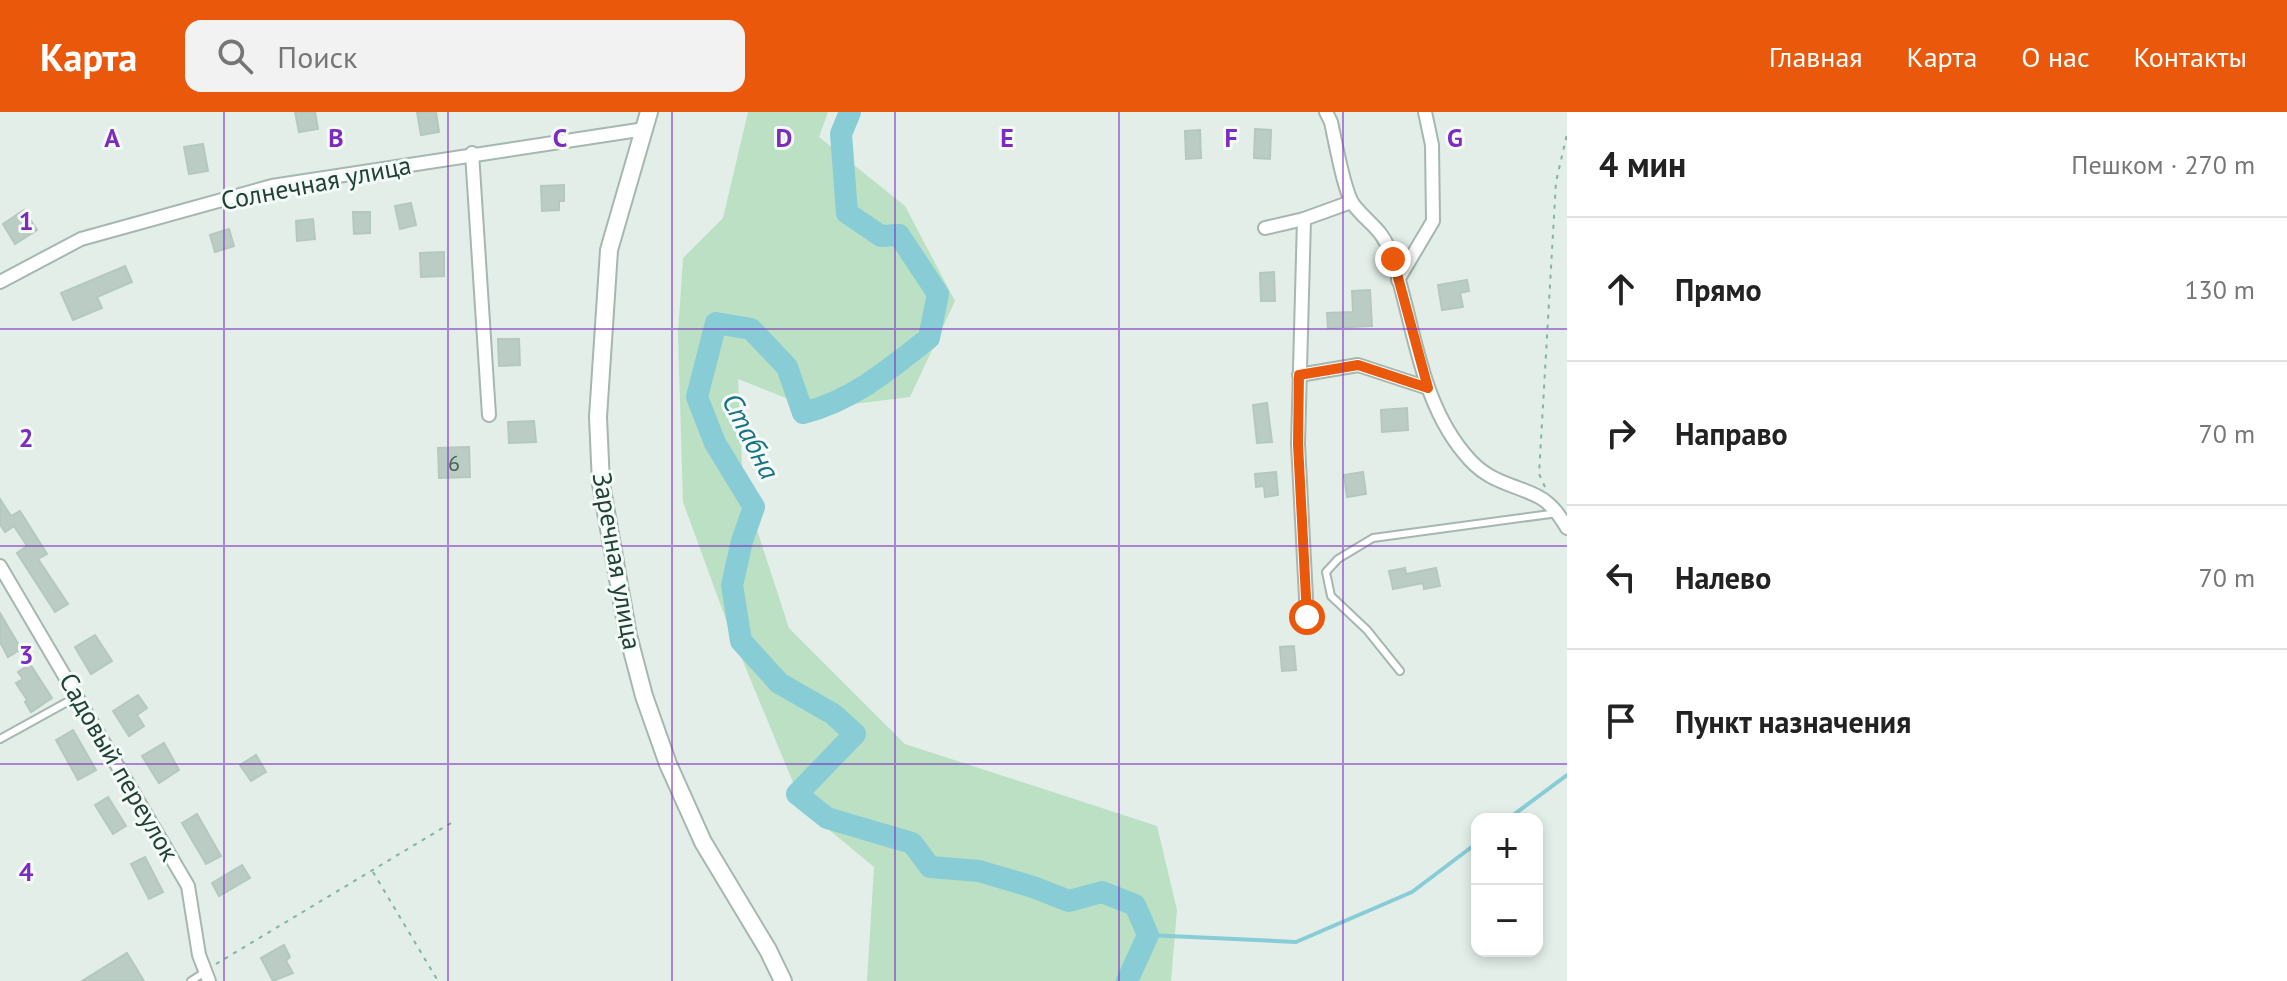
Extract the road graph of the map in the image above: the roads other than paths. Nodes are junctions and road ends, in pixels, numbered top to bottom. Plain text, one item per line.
1 (1326, 112) edge
2 (1425, 112) edge
3 (647, 120) edge
4 (472, 153) junction
5 (1351, 202) junction
6 (1304, 219) junction
7 (1265, 228) dead end
8 (1398, 280) junction
9 (0, 282) edge
10 (1299, 375) junction
11 (1428, 388) junction
12 (489, 415) dead end
13 (1562, 512) edge
14 (1567, 528) edge
15 (0, 566) edge
16 (1307, 617) dead end
17 (1400, 671) dead end
18 (78, 696) junction
19 (0, 739) edge
20 (207, 976) edge
21 (191, 981) edge
22 (783, 981) edge

1 - 5 street
2 - 8 street
3 - 4 street, Солнечная улица
3 - 22 street, Заречная улица
4 - 9 street, Солнечная улица
4 - 12 street
5 - 6 street
5 - 8 street
6 - 7 street
6 - 10 street
8 - 11 street
10 - 11 street
10 - 16 street
11 - 13 street
13 - 14 street
13 - 17 lane
15 - 18 street, Садовый переулок
18 - 19 lane
18 - 20 street, Садовый переулок
20 - 21 lane

